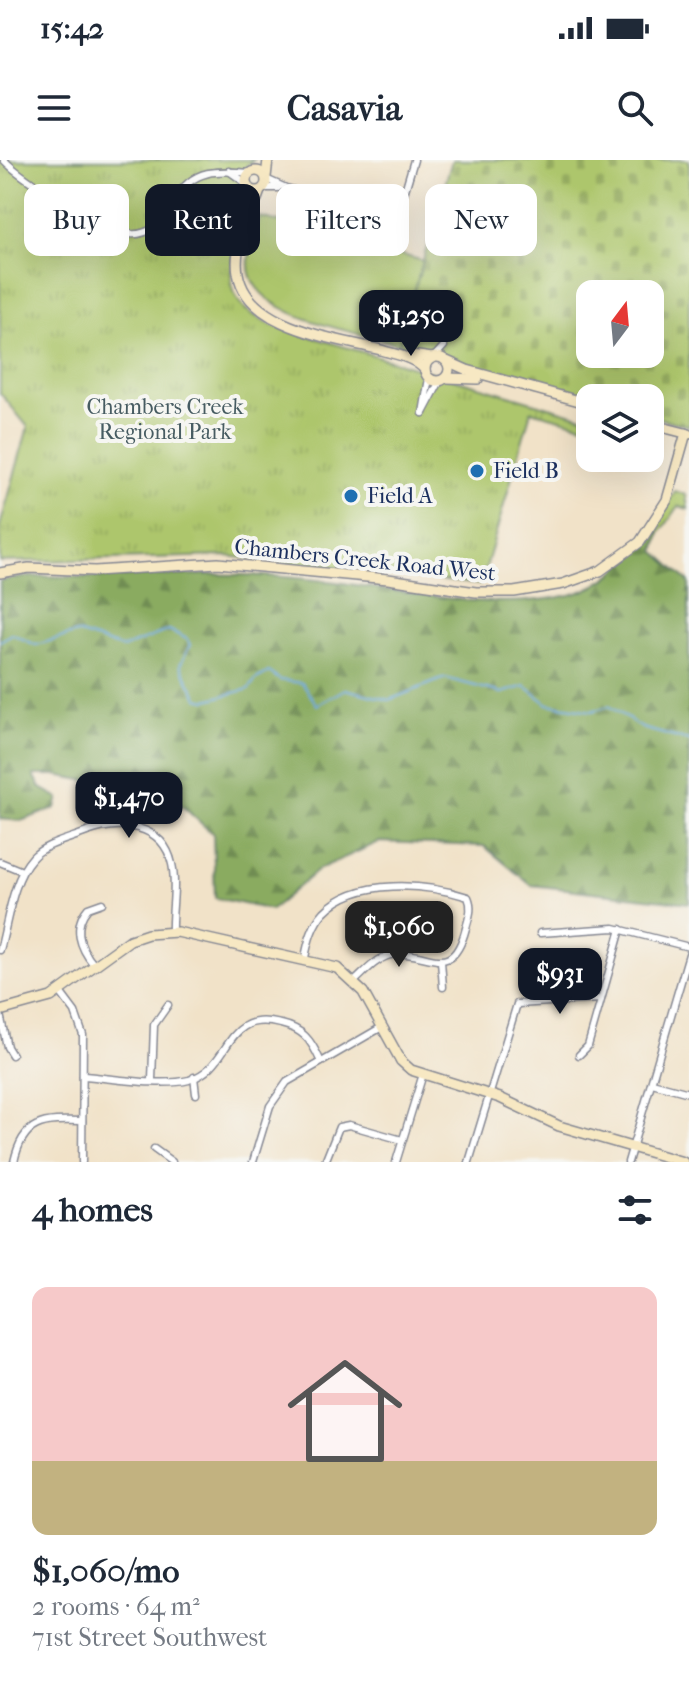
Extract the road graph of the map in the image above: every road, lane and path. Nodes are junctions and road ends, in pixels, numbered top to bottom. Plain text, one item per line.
1 (4, 160) edge
2 (261, 160) edge
3 (268, 160) edge
4 (414, 160) edge
5 (229, 171) junction
6 (251, 172) junction
7 (245, 184) edge
8 (248, 184) edge
9 (260, 184) edge
10 (264, 184) junction
11 (238, 256) edge
12 (250, 297) junction
13 (439, 359) junction
14 (427, 374) junction
15 (443, 380) junction
16 (576, 400) edge
17 (576, 406) edge
18 (664, 428) edge
19 (688, 434) edge
20 (0, 573) edge
21 (0, 862) edge
22 (22, 871) junction
23 (102, 903) dead end
24 (621, 929) junction
25 (172, 932) junction
26 (540, 933) dead end
27 (2, 939) edge
28 (689, 947) edge
29 (0, 950) edge
30 (689, 954) edge
31 (305, 958) junction
32 (441, 961) junction
33 (94, 965) junction
34 (355, 981) junction
35 (443, 987) dead end
36 (60, 992) junction
37 (601, 999) junction
38 (168, 1005) dead end
39 (0, 1012) edge
40 (382, 1027) junction
41 (12, 1055) dead end
42 (579, 1055) dead end
43 (320, 1060) junction
44 (423, 1074) junction
45 (83, 1076) junction
46 (194, 1077) junction
47 (152, 1080) junction
48 (652, 1083) junction
49 (689, 1093) edge
50 (196, 1094) dead end
51 (489, 1094) junction
52 (82, 1121) junction
53 (402, 1140) junction
54 (632, 1147) junction
55 (154, 1149) dead end
56 (14, 1162) edge
57 (82, 1162) edge
58 (172, 1162) edge
59 (253, 1162) edge
60 (325, 1162) edge
61 (396, 1162) edge
62 (469, 1162) edge
63 (628, 1162) edge
64 (683, 1162) edge

1 - 5 street
2 - 6 street
3 - 10 street
4 - 10 street
5 - 6 street
5 - 7 street
6 - 8 street
6 - 10 street
9 - 10 street
10 - 12 street
11 - 12 street
12 - 13 street
12 - 14 street
13 - 14 street
13 - 15 street
13 - 16 street
14 - 15 street
14 - 15 street
15 - 17 street
18 - 19 street
19 - 20 street, Chambers Creek Road West
21 - 22 street
22 - 25 street
22 - 27 street
23 - 33 street
24 - 26 street
24 - 28 street
24 - 37 street
25 - 31 street
25 - 33 street
27 - 29 street
30 - 48 street
31 - 32 street
31 - 34 street
32 - 34 street
32 - 35 street
33 - 36 street
34 - 40 street
36 - 39 street
36 - 45 street
37 - 42 street
37 - 51 street
38 - 47 street
39 - 41 street
40 - 43 street
40 - 44 street
43 - 46 street
43 - 59 street
44 - 51 street
44 - 53 street
45 - 47 street
45 - 52 street
46 - 47 street
46 - 50 street
48 - 49 street
48 - 54 street
51 - 54 street
51 - 62 street
52 - 56 street
52 - 57 street
53 - 60 street
53 - 61 street
54 - 63 street
54 - 64 street
55 - 58 street

